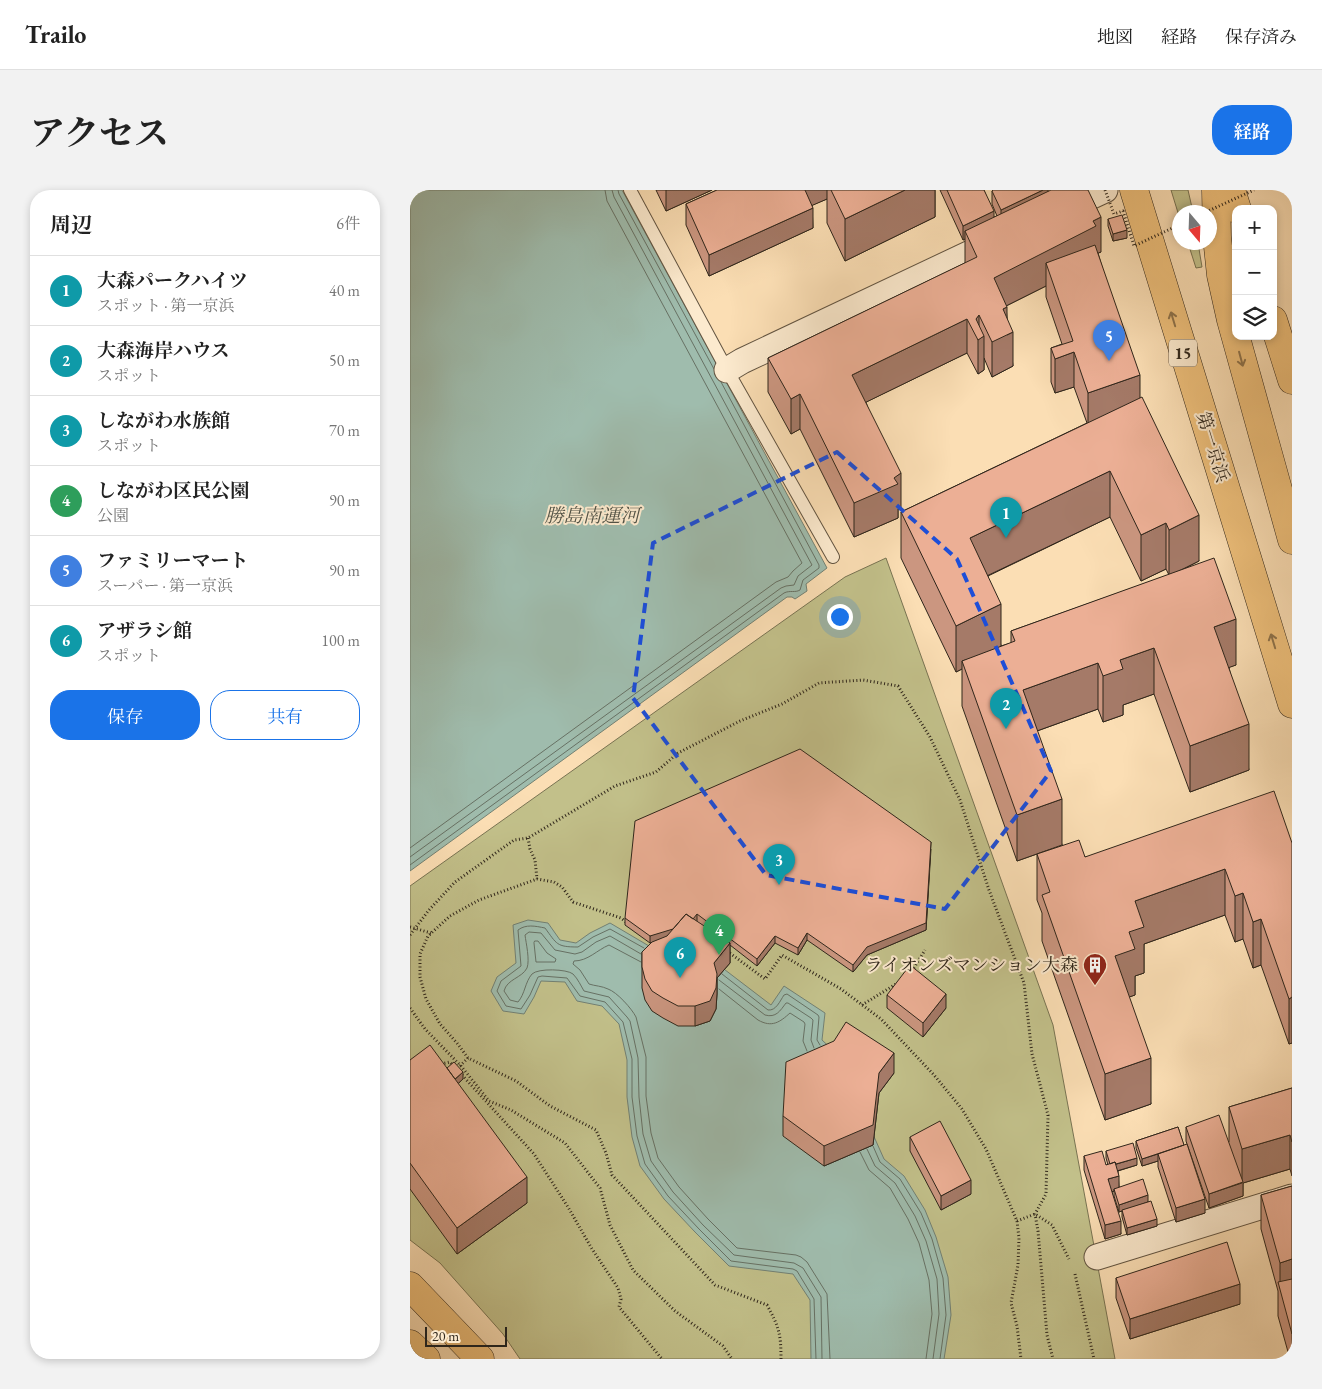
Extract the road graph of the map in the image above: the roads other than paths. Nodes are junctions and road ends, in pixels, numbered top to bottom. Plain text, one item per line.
1 (630, 190) edge
2 (1105, 190) edge
3 (1134, 190) edge
4 (1216, 190) edge
5 (1231, 190) edge
6 (1236, 205) edge
7 (1046, 218) edge
8 (1019, 230) edge
9 (1277, 333) edge
10 (727, 370) junction
11 (1292, 380) edge
12 (1292, 540) edge
13 (833, 557) dead end
14 (1292, 704) edge
15 (1292, 1197) edge
16 (1097, 1257) dead end
17 (410, 1286) edge
18 (410, 1344) edge
19 (426, 1359) edge
20 (480, 1359) edge

1 - 10 lane
2 - 7 street
14 -> 3 main road, 第一京浜 / 15
4 -> 12 main road
5 - 6 main road
8 - 10 street
9 - 11 main road
10 - 13 lane
15 - 16 street
17 - 20 main road
18 - 19 main road

